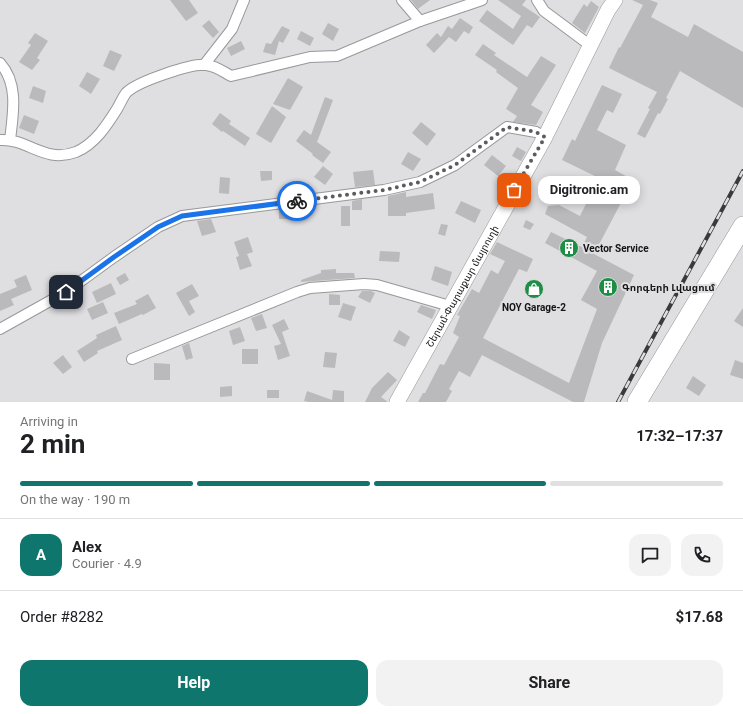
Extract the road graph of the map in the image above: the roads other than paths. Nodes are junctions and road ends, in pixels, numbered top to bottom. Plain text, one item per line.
1 (244, 0) edge
2 (402, 0) edge
3 (482, 0) edge
4 (537, 0) edge
5 (615, 0) edge
6 (420, 22) junction
7 (591, 46) junction
8 (0, 63) edge
9 (204, 65) junction
10 (545, 137) junction
11 (0, 140) edge
12 (10, 140) junction
13 (743, 226) edge
14 (743, 248) edge
15 (450, 306) junction
16 (0, 329) edge
17 (132, 359) dead end
18 (397, 402) edge
19 (637, 402) edge
20 (650, 402) edge

1 - 9 street
2 - 6 street
3 - 6 street
4 - 7 street
5 - 7 street, Շերամ-Փարաքար մայրուղի
6 - 9 street
7 - 10 street, Շերամ-Փարաքար մայրուղի
8 - 12 street
9 - 12 street
10 - 15 street, Շերամ-Փարաքար մայրուղի
10 - 16 street
11 - 12 street
13 - 19 highway
14 - 20 highway
15 - 17 street
15 - 18 street, Շերամ-Փարաքար մայրուղի

